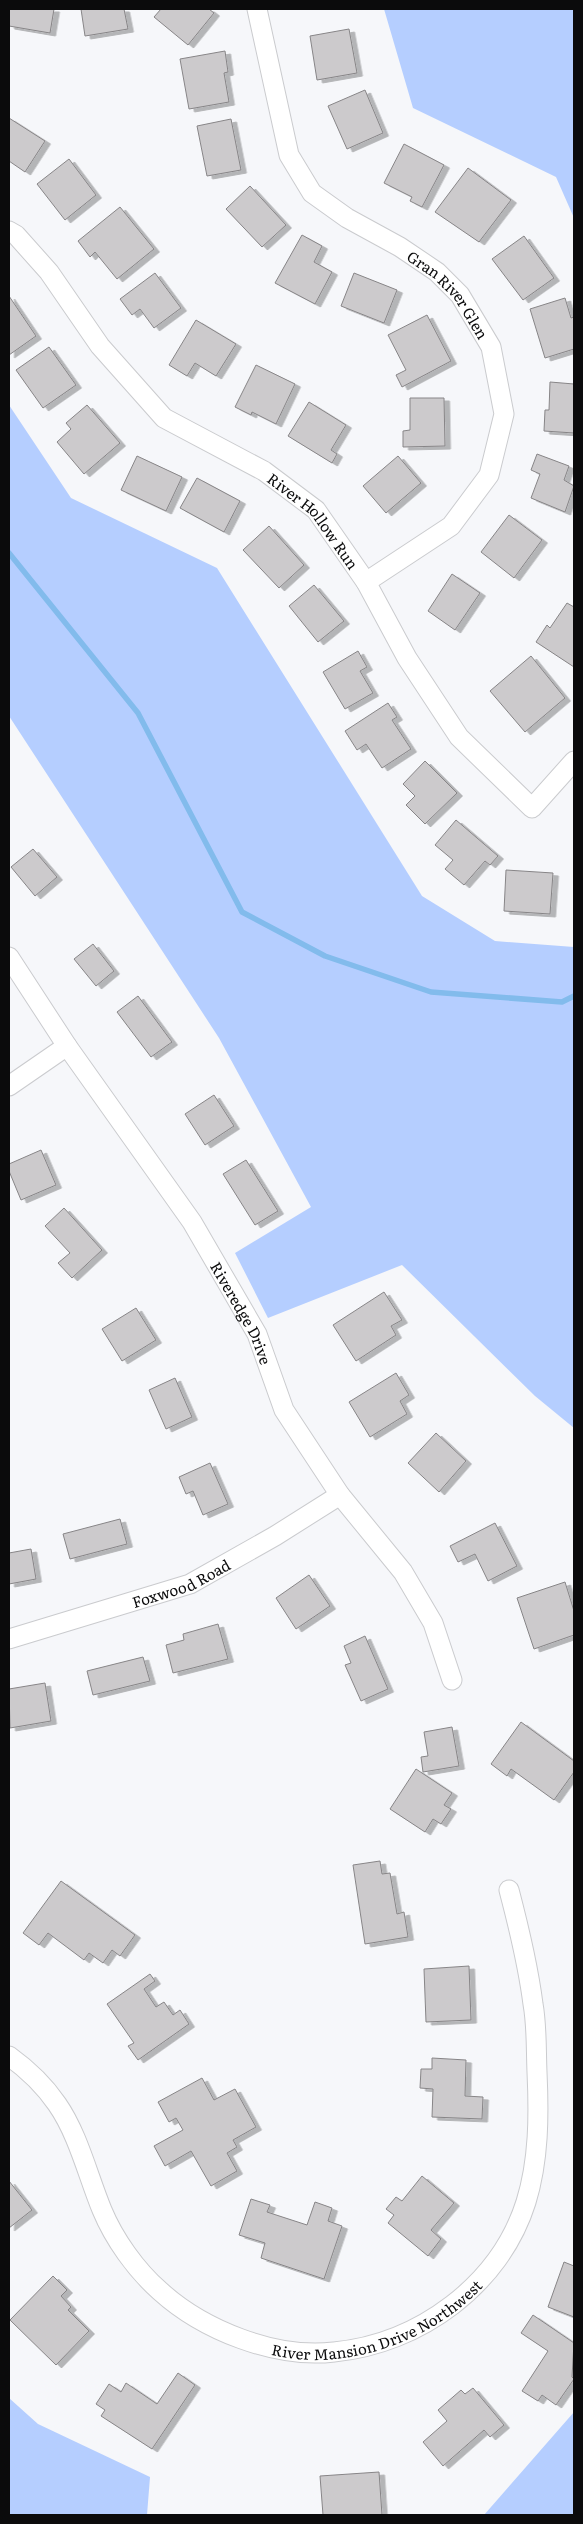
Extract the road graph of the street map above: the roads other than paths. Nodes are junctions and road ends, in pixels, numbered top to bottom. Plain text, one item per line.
1 (257, 9) edge
2 (9, 231) edge
3 (366, 582) junction
4 (574, 762) edge
5 (9, 957) edge
6 (67, 1046) junction
7 (9, 1086) edge
8 (340, 1495) junction
9 (9, 1640) edge
10 (452, 1680) dead end
11 (509, 1890) dead end
12 (9, 2056) edge

1 - 3 street, Gran River Glen
2 - 3 street, River Hollow Run
3 - 4 street, River Hollow Run
5 - 6 street, Riveredge Drive
6 - 7 street
6 - 8 street, Riveredge Drive
8 - 9 street, Foxwood Road
8 - 10 street, Riveredge Drive
11 - 12 street, River Mansion Drive Northwest

